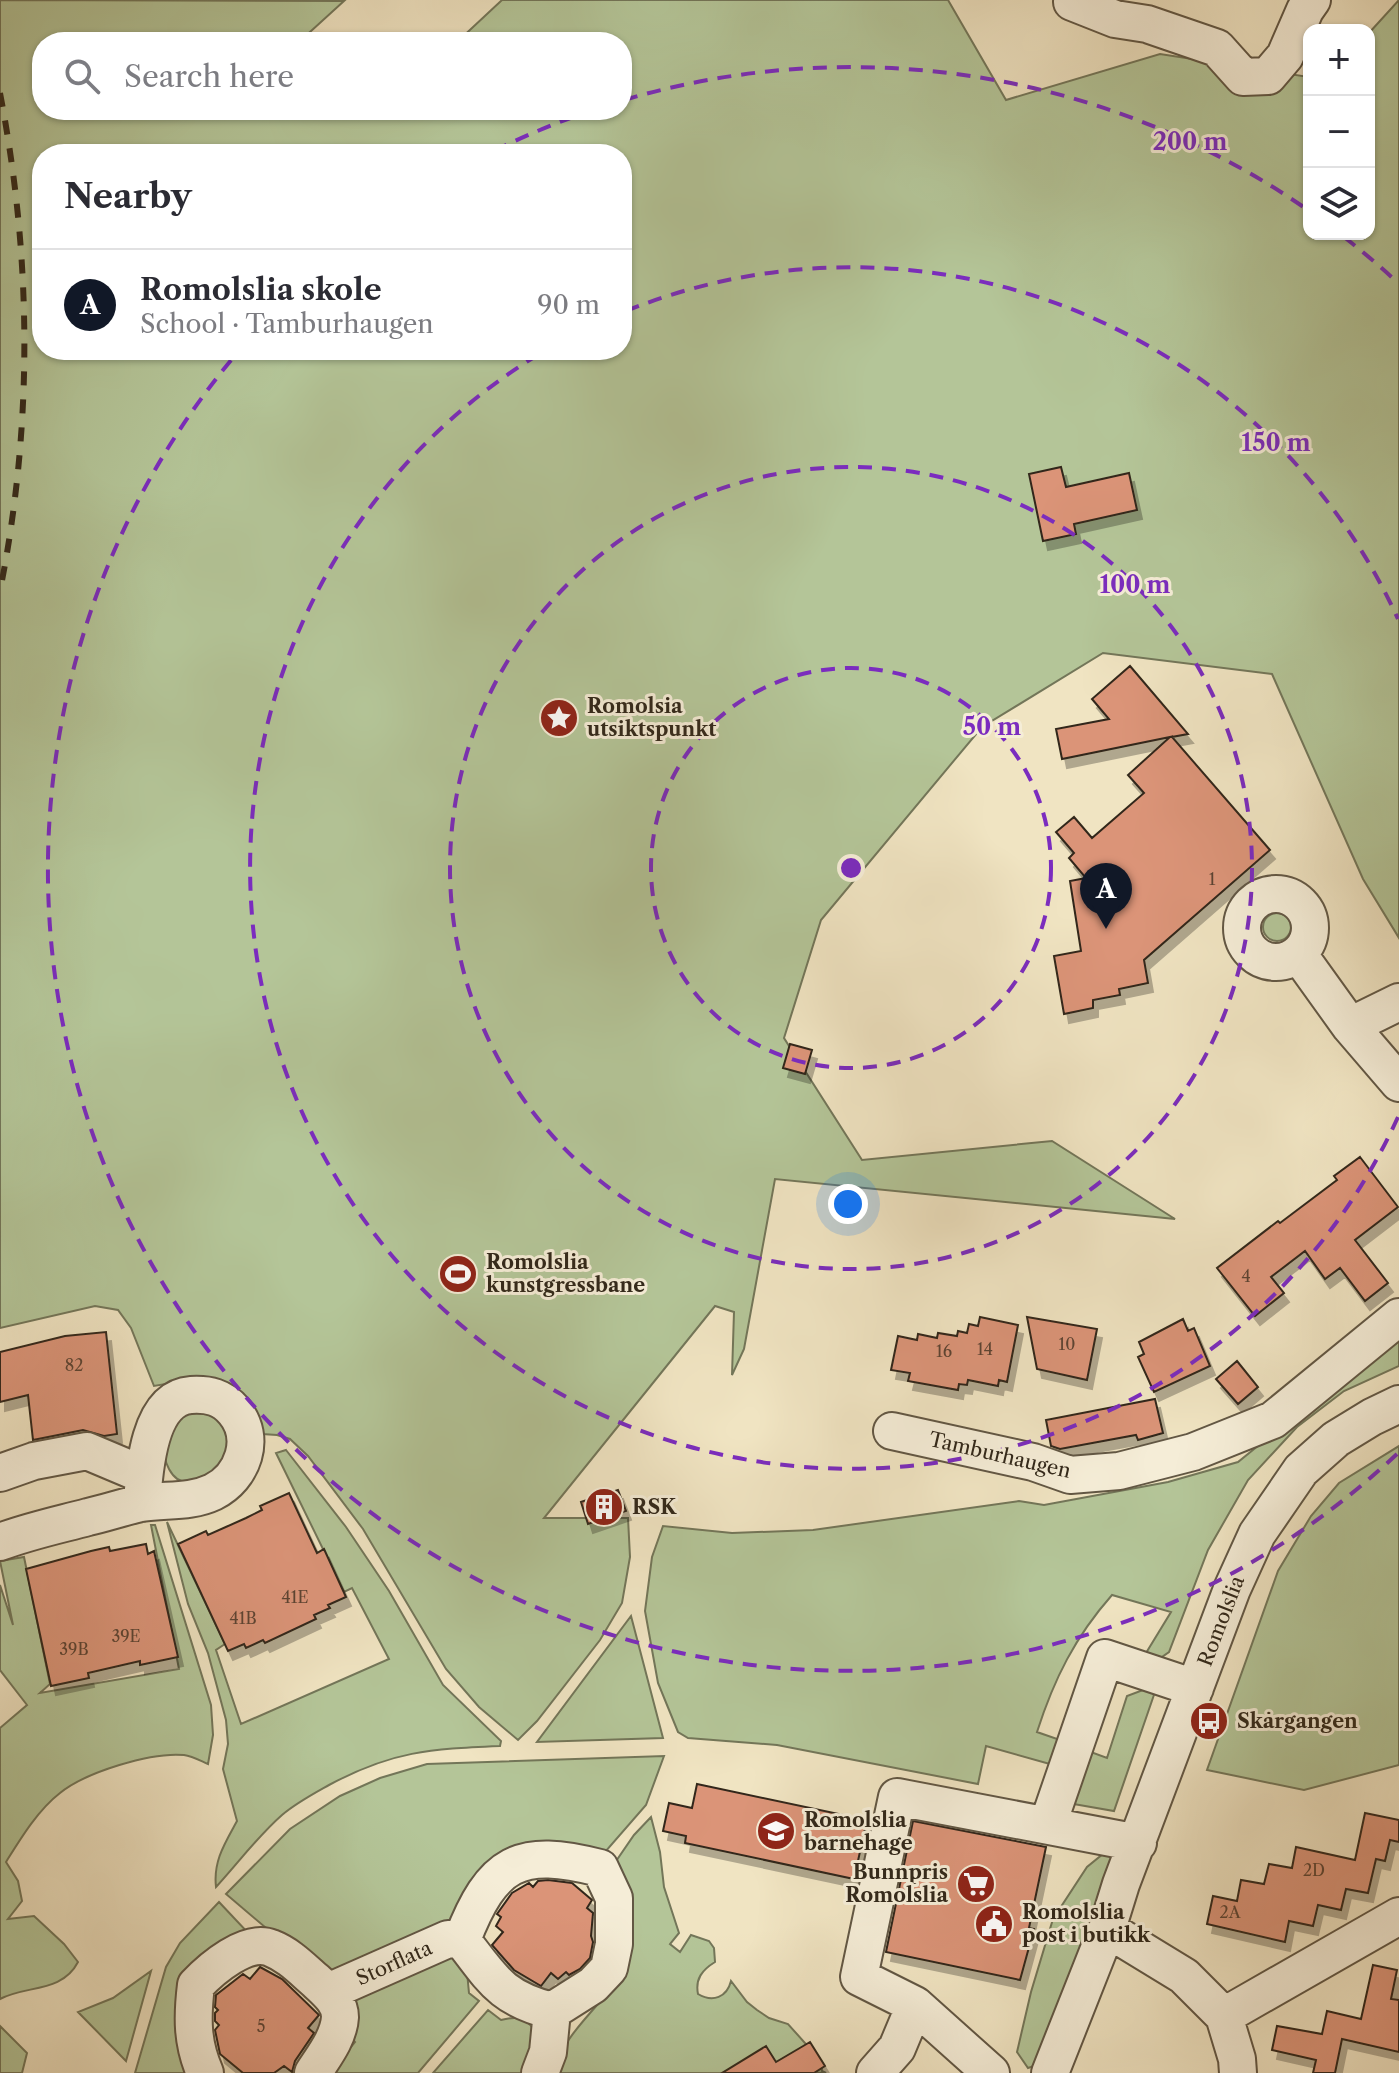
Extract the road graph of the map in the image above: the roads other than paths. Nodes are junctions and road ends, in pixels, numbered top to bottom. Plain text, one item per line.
1 (1312, 0) edge
2 (1072, 2) edge
3 (1299, 955) dead end
4 (1399, 1002) edge
5 (1350, 1026) junction
6 (1399, 1083) edge
7 (1399, 1317) edge
8 (1399, 1404) edge
9 (892, 1431) dead end
10 (0, 1473) edge
11 (0, 1542) edge
12 (1195, 1688) junction
13 (1048, 1824) junction
14 (1138, 1843) junction
15 (1399, 1916) edge
16 (1107, 1929) junction
17 (462, 1940) junction
18 (328, 1992) junction
19 (915, 2005) junction
20 (552, 2011) junction
21 (1224, 2016) junction
22 (886, 2060) edge
23 (205, 2073) edge
24 (313, 2073) edge
25 (540, 2073) edge
26 (991, 2073) edge
27 (1050, 2073) edge
28 (1238, 2073) edge

1 - 2 street
3 - 5 street
4 - 5 street
5 - 6 street
7 - 9 street, Tamburhaugen
8 - 12 street, Romolslia
10 - 11 street
12 - 13 street
12 - 14 street, Romolslia
13 - 14 street
13 - 19 street
14 - 16 street, Romolslia
15 - 21 street
16 - 21 street
16 - 27 street, Romolslia
17 - 18 street, Storflata
17 - 20 street
17 - 20 street
18 - 23 street
18 - 24 street, Storflata
19 - 22 street
19 - 26 street
20 - 25 street
21 - 28 street

